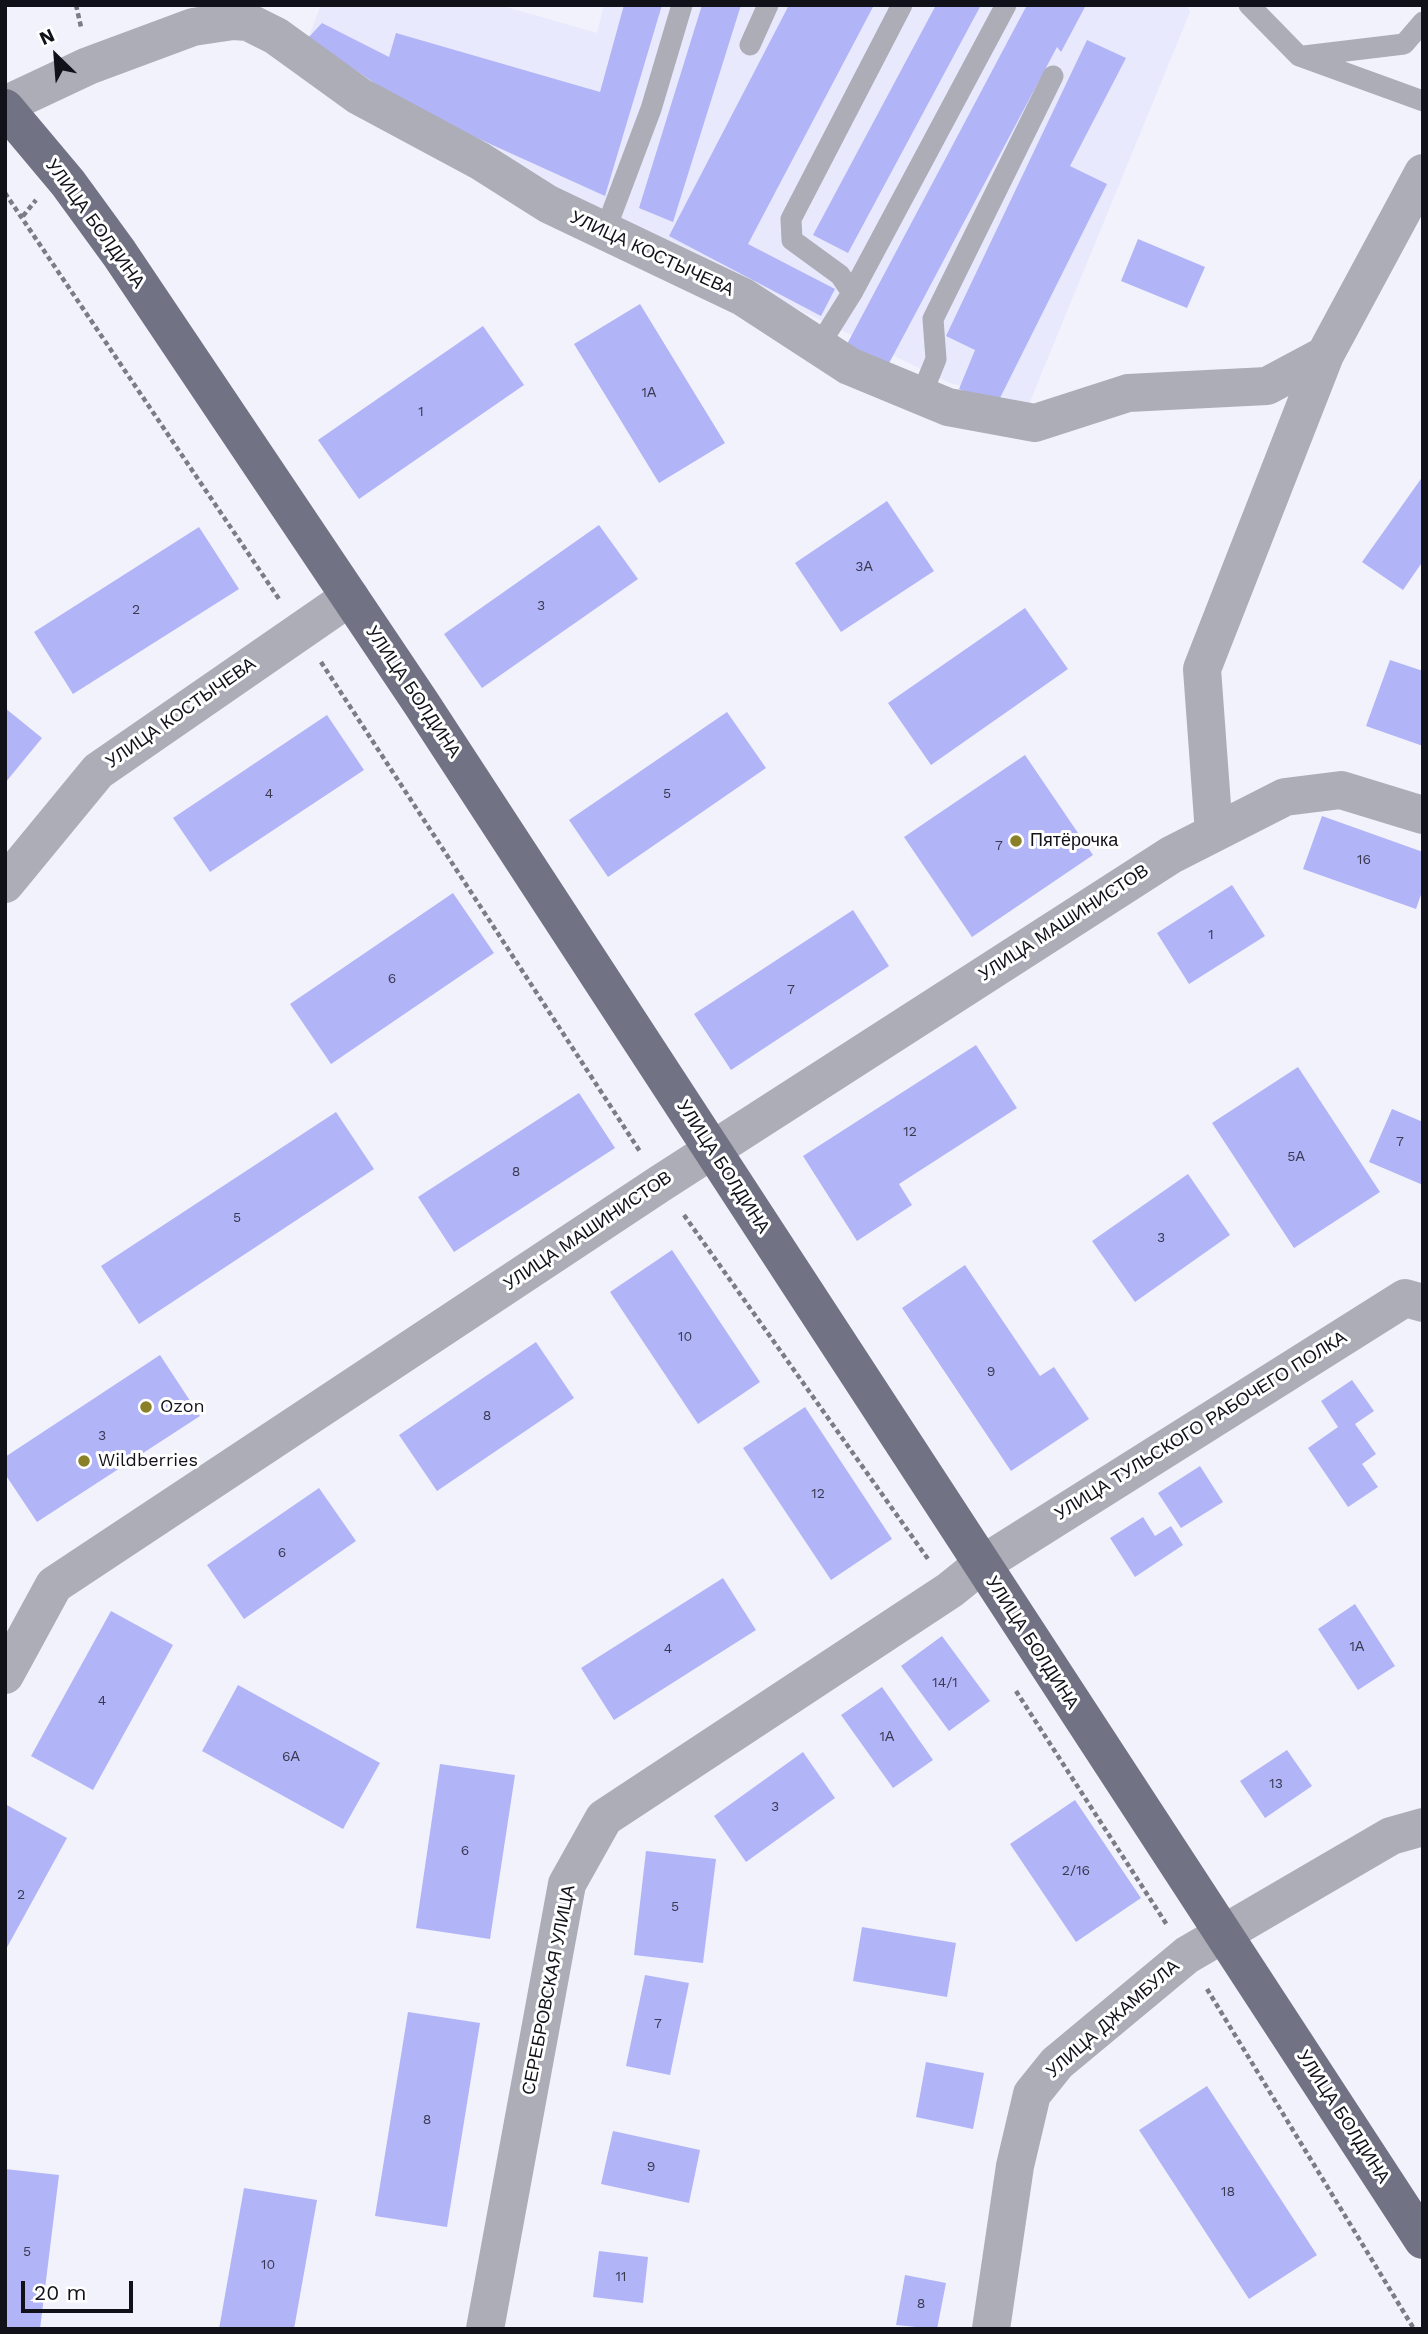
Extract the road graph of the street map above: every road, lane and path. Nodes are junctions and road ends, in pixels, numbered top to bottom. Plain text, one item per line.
1 (682, 5) edge
2 (768, 5) edge
3 (902, 5) edge
4 (1006, 5) edge
5 (1249, 5) edge
6 (247, 13) edge
7 (195, 16) edge
8 (1423, 22) edge
9 (750, 45) dead end
10 (1299, 56) junction
11 (1053, 76) dead end
12 (1423, 101) edge
13 (5, 106) edge
14 (1423, 173) edge
15 (5, 193) edge
16 (605, 231) junction
17 (852, 293) junction
18 (820, 345) junction
19 (1325, 355) junction
20 (921, 396) junction
21 (350, 597) junction
22 (300, 630) junction
23 (1423, 815) edge
24 (1214, 833) junction
25 (5, 884) edge
26 (712, 1149) junction
27 (661, 1183) junction
28 (1423, 1303) edge
29 (981, 1565) junction
30 (950, 1590) junction
31 (5, 1675) edge
32 (1009, 1682) dead end
33 (1423, 1827) edge
34 (1224, 1936) junction
35 (1187, 1955) junction
36 (1423, 2240) edge
37 (485, 2329) edge
38 (991, 2329) edge
39 (1414, 2329) edge

1 - 16 lane
2 - 9 lane
3 - 17 lane
4 - 17 lane
5 - 10 lane
6 - 7 street, УЛИЦА КОСТЫЧЕВА
6 - 16 street, УЛИЦА КОСТЫЧЕВА
7 - 13 street, УЛИЦА КОСТЫЧЕВА
8 - 10 lane
10 - 12 lane
11 - 20 lane
13 - 21 main road, УЛИЦА БОЛДИНА
14 - 19 street
15 - 22 path
16 - 18 street, УЛИЦА КОСТЫЧЕВА
17 - 18 lane
18 - 20 street, УЛИЦА КОСТЫЧЕВА
19 - 20 street, УЛИЦА КОСТЫЧЕВА
19 - 24 street
21 - 22 street, УЛИЦА КОСТЫЧЕВА
21 - 26 main road, УЛИЦА БОЛДИНА
22 - 25 street, УЛИЦА КОСТЫЧЕВА
22 - 27 path
23 - 24 street, УЛИЦА МАШИНИСТОВ
24 - 26 street, УЛИЦА МАШИНИСТОВ
26 - 27 street, УЛИЦА МАШИНИСТОВ
26 - 29 main road, УЛИЦА БОЛДИНА
27 - 30 path
27 - 31 street, УЛИЦА МАШИНИСТОВ
28 - 29 street, УЛИЦА ТУЛЬСКОГО РАБОЧЕГО ПОЛКА
29 - 30 street, СЕРЕБРОВСКАЯ УЛИЦА
29 - 34 main road, УЛИЦА БОЛДИНА
30 - 37 street, СЕРЕБРОВСКАЯ УЛИЦА
32 - 35 path
33 - 34 street, УЛИЦА ДЖАМБУЛА
34 - 35 street, УЛИЦА ДЖАМБУЛА
34 - 36 main road, УЛИЦА БОЛДИНА
35 - 38 street, УЛИЦА ДЖАМБУЛА
35 - 39 path

